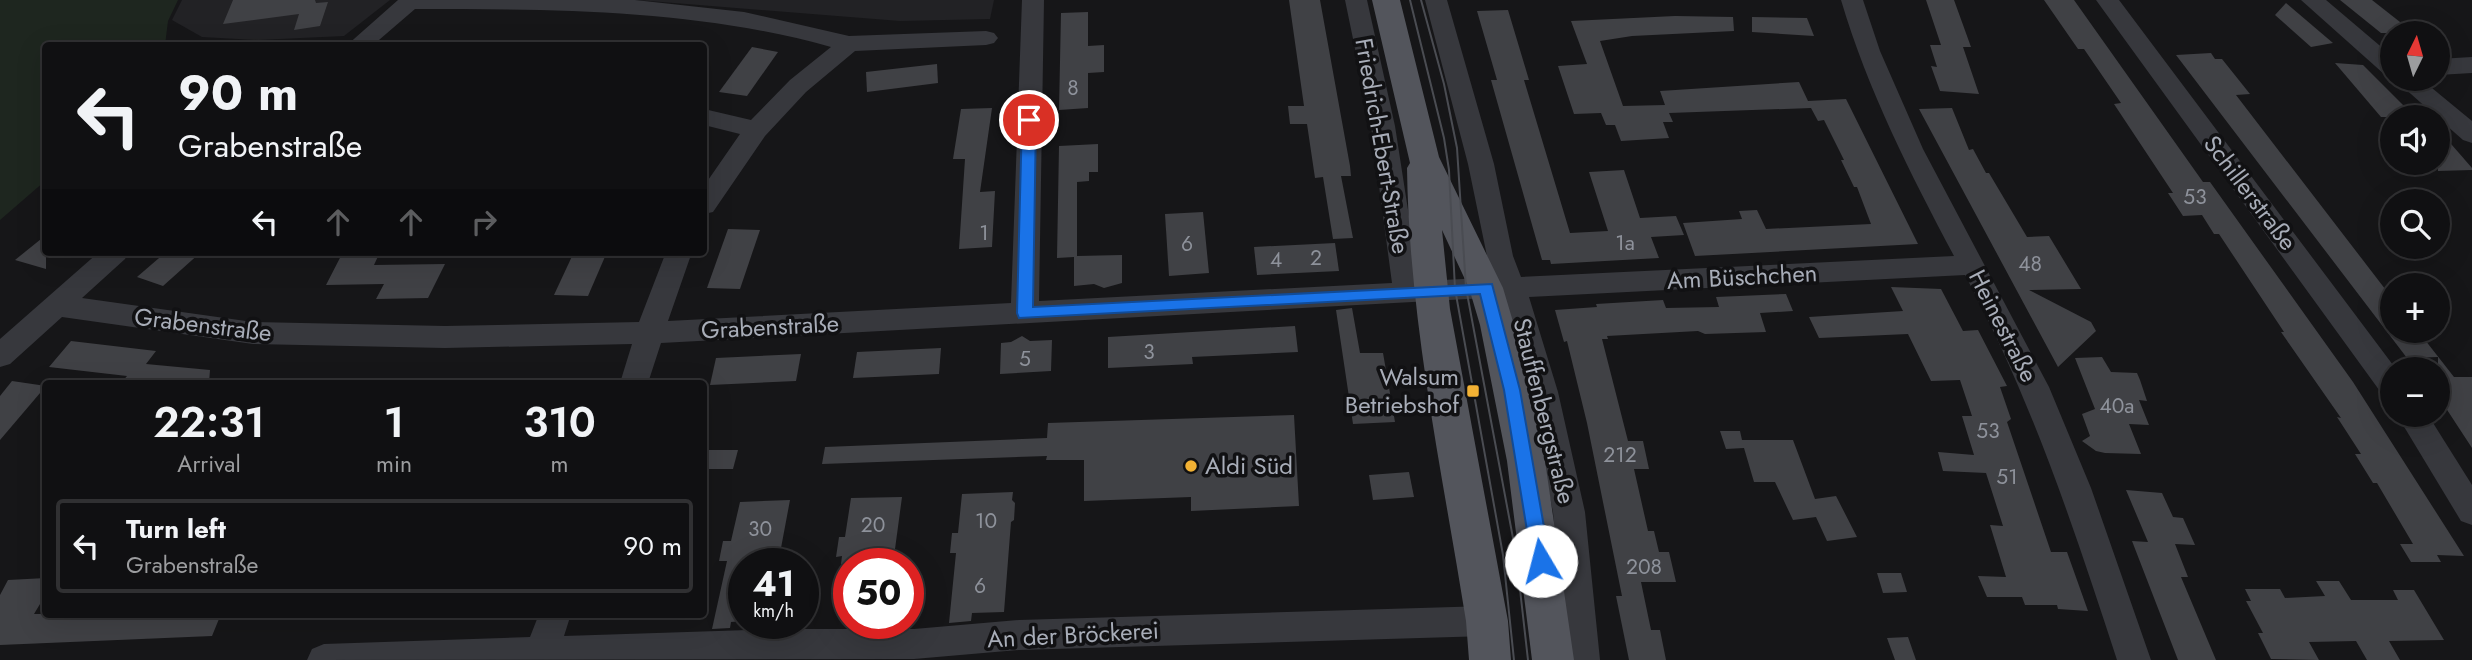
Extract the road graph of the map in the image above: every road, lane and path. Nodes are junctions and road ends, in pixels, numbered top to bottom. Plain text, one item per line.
1 (1034, 0) edge
2 (1356, 0) edge
3 (1387, 0) edge
4 (1437, 0) edge
5 (1852, 0) edge
6 (2107, 0) edge
7 (2312, 0) edge
8 (410, 1) edge
9 (986, 38) dead end
10 (362, 42) edge
11 (849, 44) junction
12 (2380, 58) edge
13 (2472, 65) edge
14 (2450, 66) edge
15 (2420, 91) edge
16 (707, 118) edge
17 (756, 130) junction
18 (2472, 134) edge
19 (1423, 157) junction
20 (707, 201) edge
21 (111, 256) edge
22 (678, 256) edge
23 (1972, 265) junction
24 (1499, 288) junction
25 (1419, 291) junction
26 (54, 305) junction
27 (1025, 313) junction
28 (649, 333) junction
29 (0, 356) edge
30 (2380, 370) edge
31 (635, 380) edge
32 (2419, 427) edge
33 (2472, 512) edge
34 (554, 618) edge
35 (1487, 621) junction
36 (540, 655) edge
37 (324, 660) edge
38 (1490, 660) edge
39 (1553, 660) edge
40 (1583, 660) edge
41 (2134, 660) edge

1 - 27 street
2 - 25 street, Friedrich-Ebert-Straße
3 - 19 main road, Friedrich-Ebert-Straße
4 - 24 street, Stauffenbergstraße
5 - 23 street, Heinestraße
6 - 30 street, Schillerstraße
7 - 12 street
8 - 10 street
8 - 11 street
9 - 11 street
11 - 17 street
13 - 14 street
15 - 18 street
16 - 17 street
17 - 20 street
19 - 24 main road, Friedrich-Ebert-Straße
19 - 25 main road, Friedrich-Ebert-Straße
21 - 26 street
22 - 28 street
23 - 24 street, Am Büschchen
23 - 41 street, Heinestraße
24 - 25 street, Grabenstraße
24 - 39 main road, Friedrich-Ebert-Straße
24 - 40 street, Stauffenbergstraße
25 - 27 street, Grabenstraße
25 - 35 main road, Friedrich-Ebert-Straße
26 - 28 street, Grabenstraße
26 - 29 street
27 - 28 street, Grabenstraße
28 - 31 street
32 - 33 street
34 - 36 street
35 - 36 street, An der Bröckerei
35 - 38 main road, Friedrich-Ebert-Straße
36 - 37 street, An der Bröckerei

